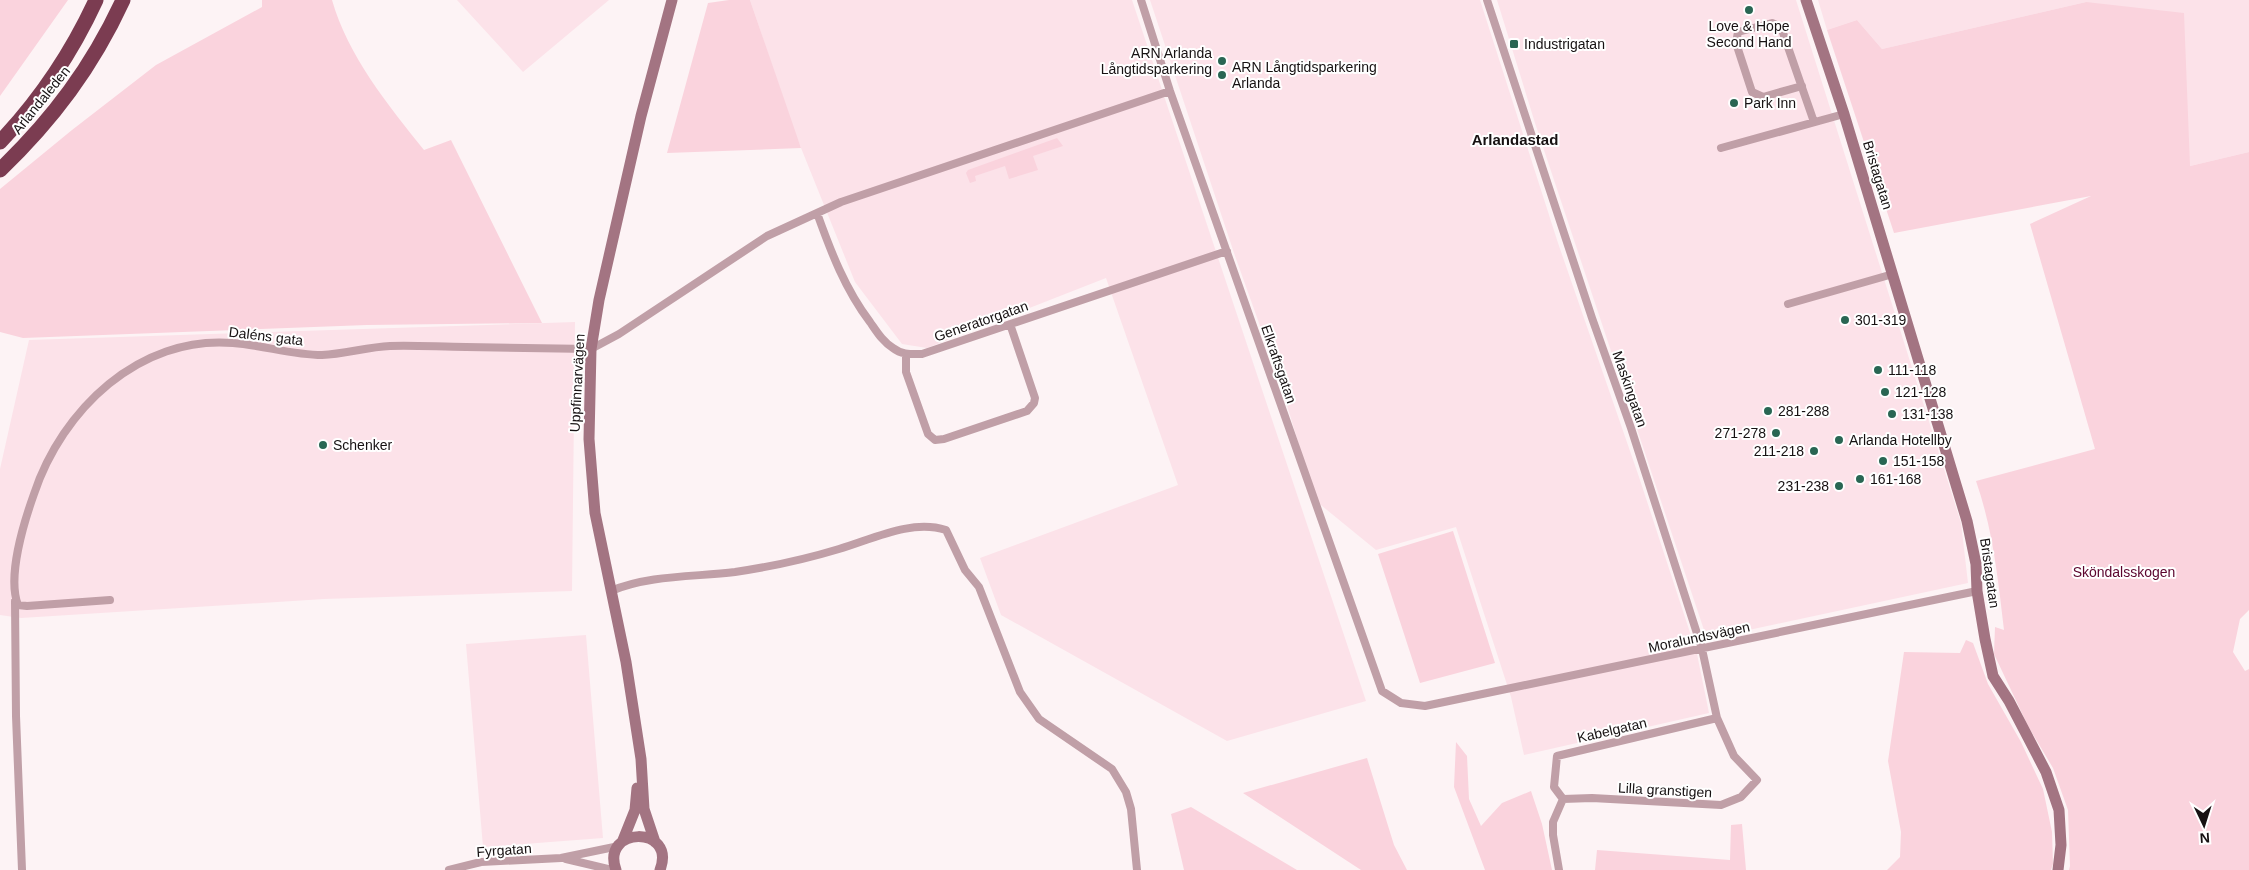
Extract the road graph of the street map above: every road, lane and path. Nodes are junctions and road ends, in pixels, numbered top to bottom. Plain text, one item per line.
1 (96, 0) edge
2 (123, 0) edge
3 (132, 0) edge
4 (672, 0) edge
5 (1141, 0) edge
6 (1487, 0) edge
7 (1806, 0) edge
8 (101, 44) junction
9 (1802, 86) junction
10 (1170, 92) junction
11 (1844, 114) junction
12 (1814, 122) junction
13 (0, 142) edge
14 (1721, 148) dead end
15 (0, 170) edge
16 (816, 213) junction
17 (1227, 251) junction
18 (1893, 274) junction
19 (1788, 304) dead end
20 (1010, 324) junction
21 (591, 349) junction
22 (906, 354) junction
23 (611, 591) junction
24 (1977, 591) junction
25 (15, 596) junction
26 (110, 600) dead end
27 (1702, 649) junction
28 (1425, 706) joint
29 (1717, 718) junction
30 (637, 742) junction
31 (1757, 780) joint
32 (1563, 799) junction
33 (655, 842) junction
34 (621, 843) junction
35 (561, 858) junction
36 (22, 870) edge
37 (449, 870) edge
38 (612, 870) edge
39 (616, 870) edge
40 (660, 870) edge
41 (1137, 870) edge
42 (1559, 870) edge
43 (2058, 870) edge

1 - 13 highway
2 - 8 highway
3 - 8 highway
4 - 21 street, Uppfinnarvägen
5 - 10 street, Elkraftsgatan
6 - 27 street, Maskingatan
7 - 11 street, Bristagatan
8 - 15 highway, Arlandaleden
9 - 9 street
9 - 12 street
10 - 16 street
10 - 17 street, Elkraftsgatan
11 - 12 street
11 - 18 street, Bristagatan
12 - 14 street
16 - 21 street
16 - 22 street
17 - 20 street, Generatorgatan
17 - 28 street, Elkraftsgatan
18 - 19 street
18 - 24 street, Bristagatan
20 - 22 street, Generatorgatan
20 - 22 street
21 - 23 street, Uppfinnarvägen
21 - 25 street, Daléns gata
23 - 30 street, Uppfinnarvägen
23 - 41 street
24 - 27 street, Moralundsvägen
24 - 43 street, Bristagatan
25 - 26 street
25 - 36 street
27 - 28 street, Moralundsvägen
27 - 29 street, Maskingatan
29 - 31 street, Maskingatan
29 - 32 street, Kabelgatan
30 - 33 street, Uppfinnarvägen
30 - 34 street, Uppfinnarvägen
31 - 32 street, Lilla granstigen
32 - 42 street
33 - 34 street
33 - 40 street, Uppfinnarvägen
34 - 35 street, Fyrgatan
34 - 39 street, Uppfinnarvägen
35 - 37 street, Fyrgatan
35 - 38 street, Fyrgatan

